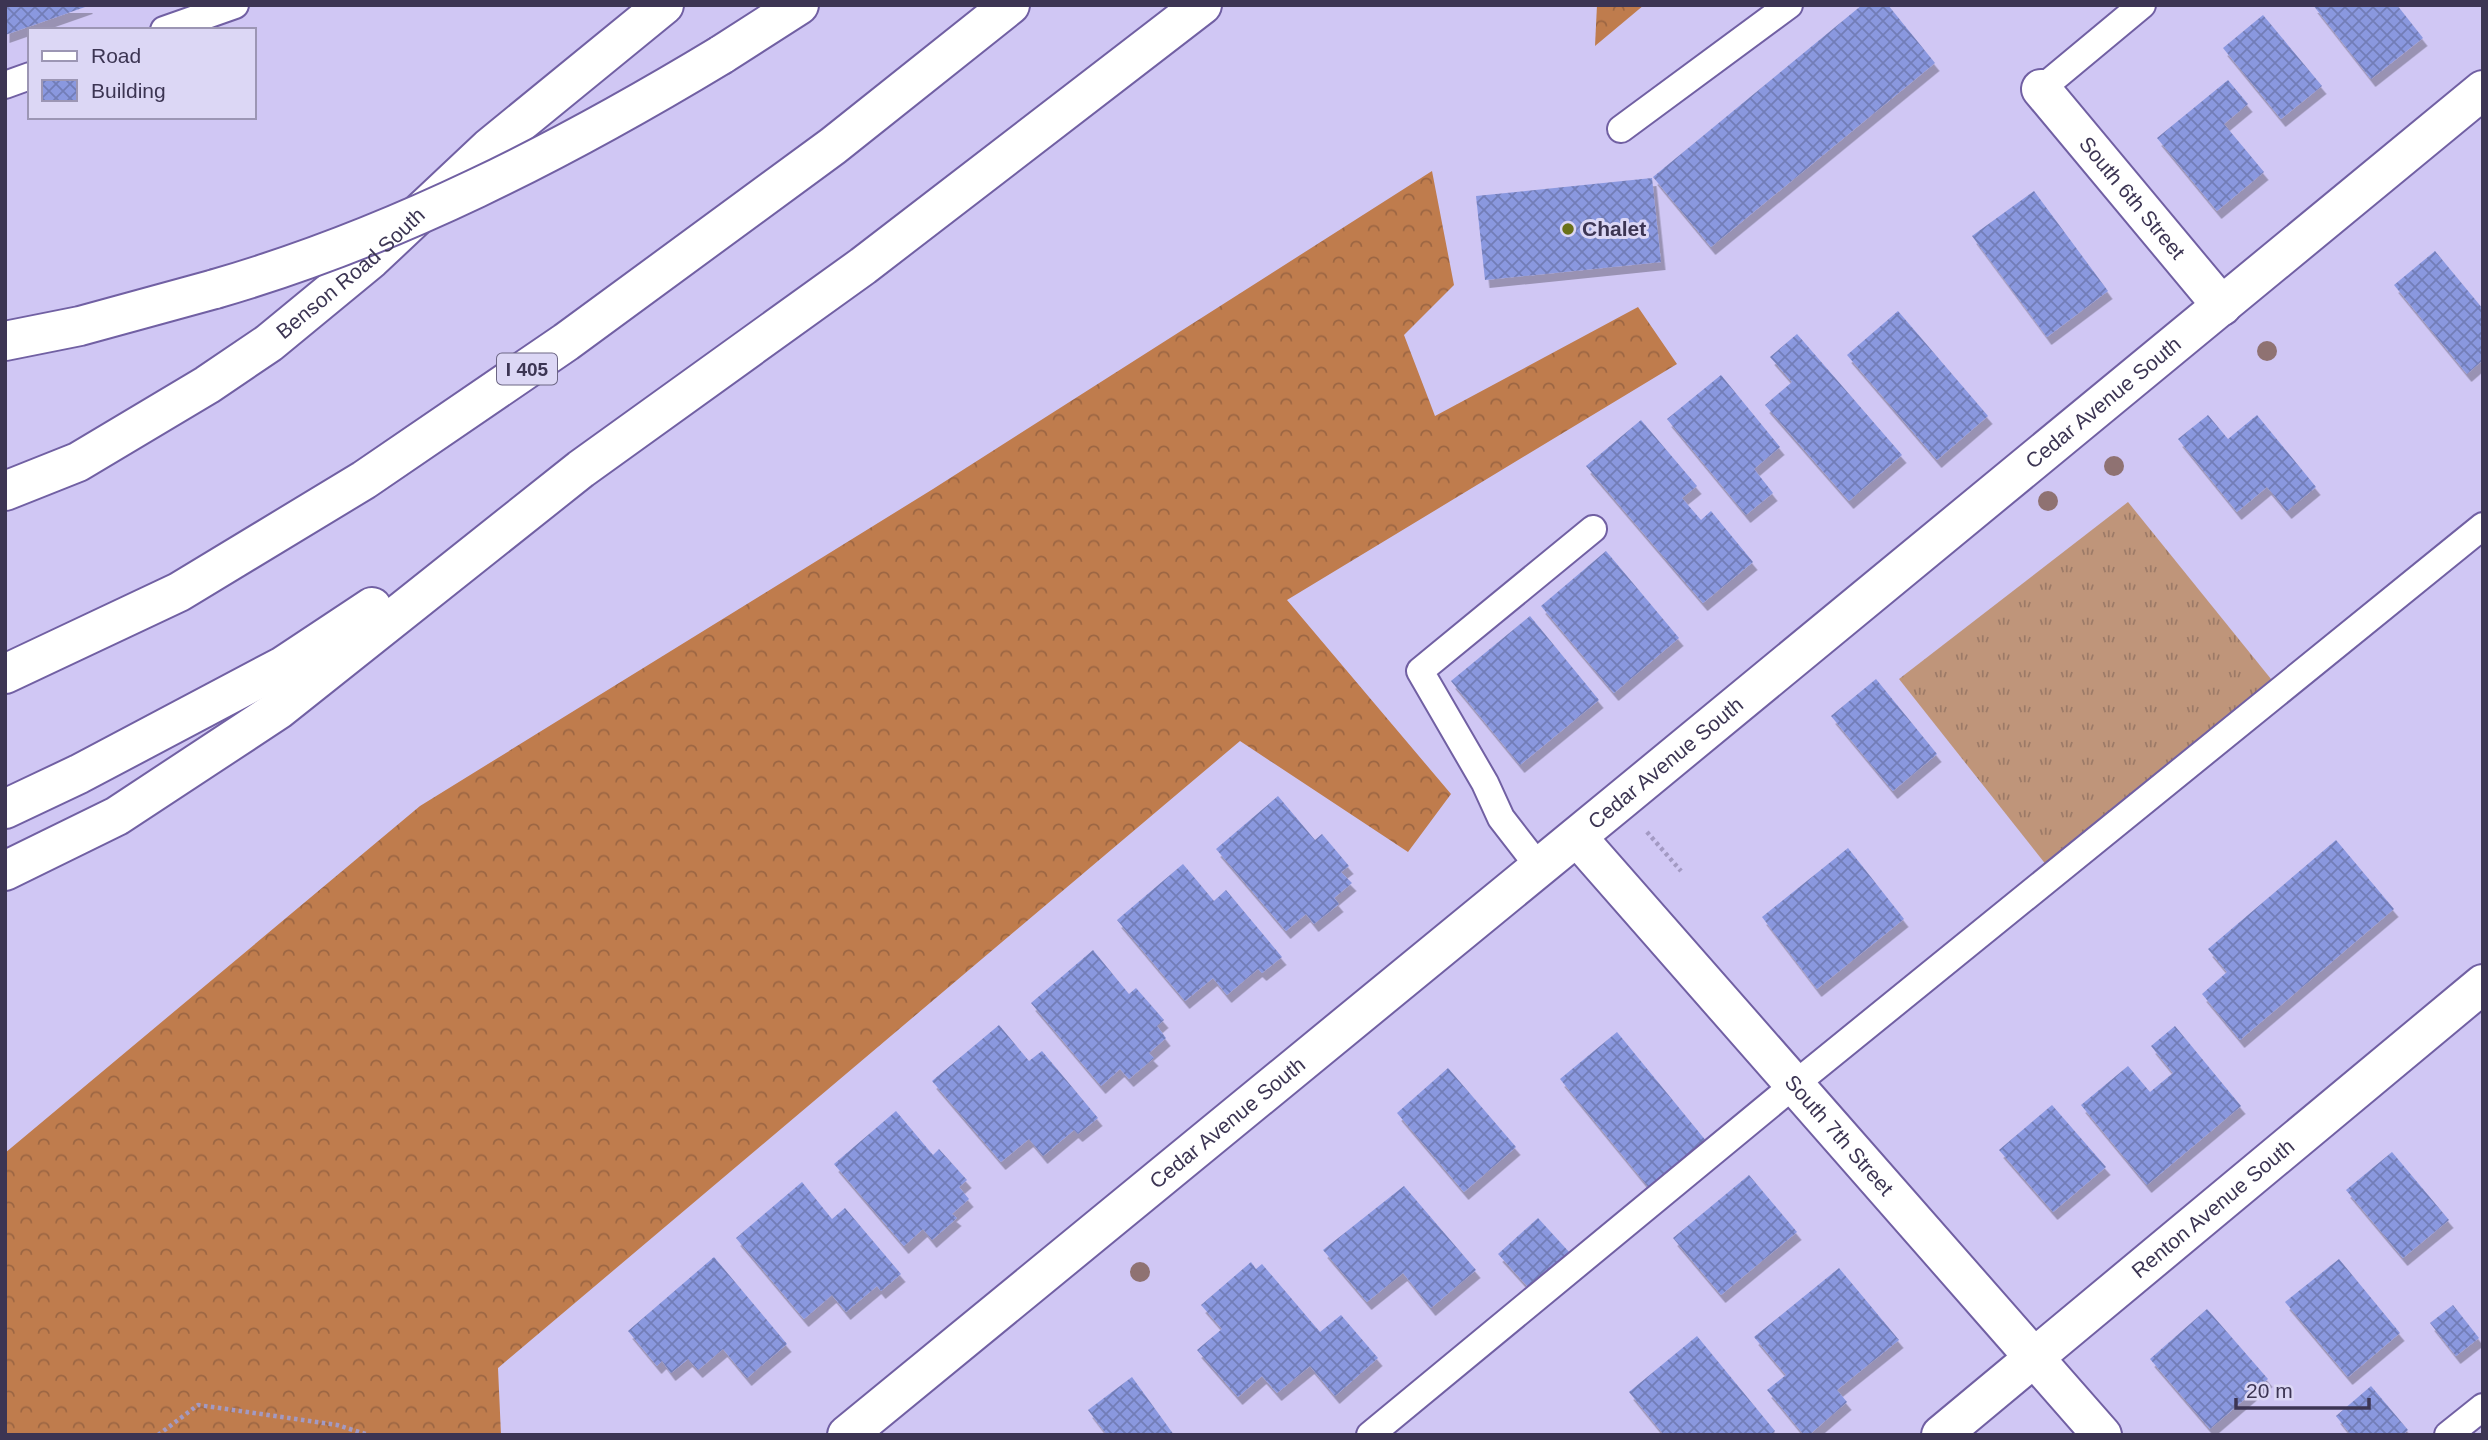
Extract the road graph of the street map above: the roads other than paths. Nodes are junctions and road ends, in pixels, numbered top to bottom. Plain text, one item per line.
1 (235, 5) edge
2 (664, 5) edge
3 (799, 5) edge
4 (1010, 5) edge
5 (1202, 5) edge
6 (1789, 5) edge
7 (2142, 5) edge
8 (170, 28) edge
9 (28, 77) edge
10 (5, 85) edge
11 (2040, 89) joint
12 (2483, 90) edge
13 (1621, 130) dead end
14 (2222, 306) junction
15 (5, 341) edge
16 (581, 469) junction
17 (5, 491) edge
18 (2483, 526) edge
19 (1594, 529) dead end
20 (5, 674) edge
21 (5, 809) edge
22 (1577, 836) junction
23 (1539, 867) junction
24 (5, 871) edge
25 (2483, 984) edge
26 (1794, 1085) junction
27 (2035, 1358) junction
28 (2483, 1407) edge
29 (846, 1435) edge
30 (1370, 1435) edge
31 (1941, 1435) edge
32 (2102, 1435) edge
33 (2448, 1435) edge

1 - 8 lane
2 - 17 main road, Benson Road South
3 - 15 main road, bridge
4 - 20 main road, I 405
5 - 16 main road
6 - 13 lane
7 - 11 lane
9 - 10 lane
11 - 14 main road, South 6th Street
12 - 14 main road, Cedar Avenue South
14 - 22 main road, Cedar Avenue South
16 - 21 main road
16 - 24 main road
18 - 26 lane
19 - 23 lane
22 - 23 main road, Cedar Avenue South
22 - 26 main road, South 7th Street
23 - 29 main road, Cedar Avenue South
25 - 27 main road, Renton Avenue South
26 - 27 main road, South 7th Street
26 - 30 lane
27 - 31 main road, Renton Avenue South
27 - 32 main road, South 7th Street
28 - 33 lane

